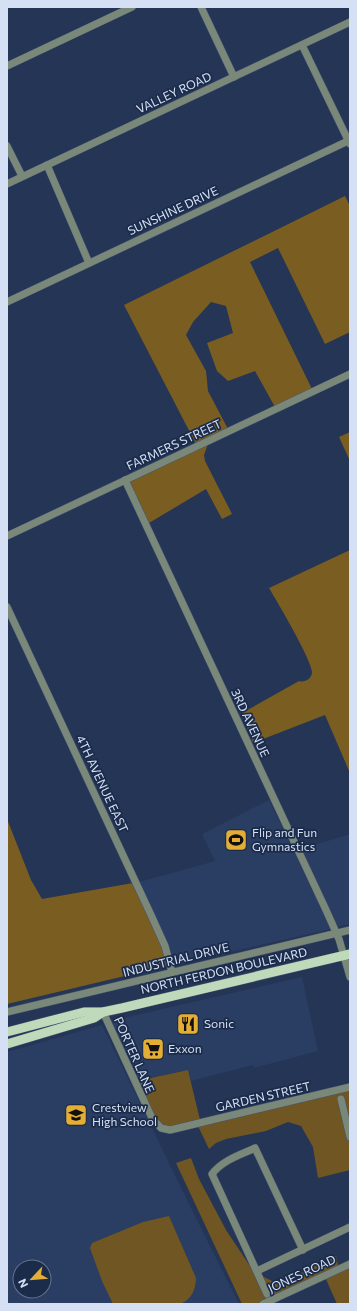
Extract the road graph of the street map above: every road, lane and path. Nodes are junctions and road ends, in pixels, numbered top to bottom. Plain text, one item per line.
1 (132, 7) edge
2 (201, 7) edge
3 (350, 22) edge
4 (302, 45) junction
5 (7, 66) edge
6 (234, 77) junction
7 (349, 143) edge
8 (7, 146) edge
9 (47, 165) junction
10 (22, 176) junction
11 (7, 184) edge
12 (89, 263) junction
13 (7, 302) edge
14 (350, 374) edge
15 (125, 480) junction
16 (7, 536) edge
17 (7, 606) edge
18 (350, 930) edge
19 (336, 934) junction
20 (347, 954) edge
21 (172, 972) junction
22 (350, 977) edge
23 (7, 1012) edge
24 (103, 1012) junction
25 (7, 1032) edge
26 (7, 1044) edge
27 (350, 1087) edge
28 (341, 1099) dead end
29 (182, 1127) joint
30 (350, 1137) edge
31 (350, 1227) edge
32 (303, 1250) junction
33 (350, 1264) edge
34 (257, 1271) junction
35 (267, 1294) dead end
36 (263, 1304) edge

1 - 5 street
2 - 6 street
3 - 4 street, VALLEY ROAD
4 - 6 street, VALLEY ROAD
4 - 7 street
6 - 9 street, VALLEY ROAD
7 - 12 street, SUNSHINE DRIVE
8 - 10 street
9 - 10 street, VALLEY ROAD
9 - 12 street
10 - 11 street, VALLEY ROAD
12 - 13 street, SUNSHINE DRIVE
14 - 15 street, FARMERS STREET
15 - 16 street, FARMERS STREET
15 - 19 street, 3RD AVENUE
17 - 21 street, 4TH AVENUE EAST
18 - 19 street, INDUSTRIAL DRIVE
19 - 20 street, 3RD AVENUE
19 - 21 street, INDUSTRIAL DRIVE
20 - 22 street, 3RD AVENUE
20 - 24 main road, NORTH FERDON BOULEVARD
21 - 23 street, INDUSTRIAL DRIVE
24 - 25 main road, NORTH FERDON BOULEVARD
24 - 26 main road, NORTH FERDON BOULEVARD
24 - 29 street, PORTER LANE
27 - 29 street, GARDEN STREET
28 - 30 street
31 - 32 street
32 - 34 street
32 - 34 street
33 - 36 street, JONES ROAD
34 - 35 street

